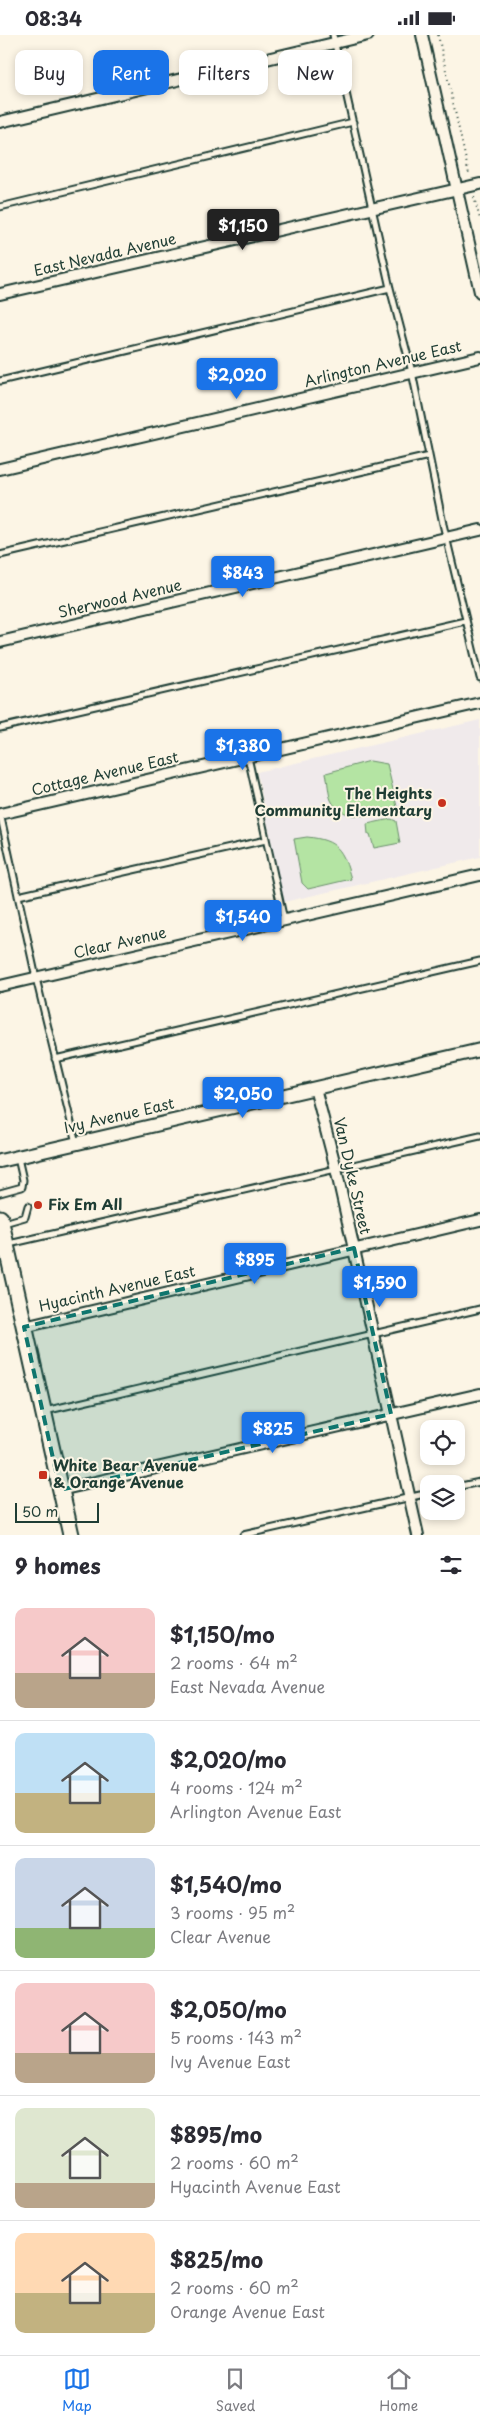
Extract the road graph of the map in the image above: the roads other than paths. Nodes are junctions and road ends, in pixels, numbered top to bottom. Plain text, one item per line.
1 (368, 35) edge
2 (422, 35) edge
3 (334, 39) edge
4 (0, 122) edge
5 (353, 122) junction
6 (480, 184) edge
7 (457, 190) junction
8 (0, 207) edge
9 (373, 209) junction
10 (390, 288) junction
11 (480, 292) edge
12 (0, 294) edge
13 (480, 357) edge
14 (412, 372) junction
15 (0, 381) edge
16 (429, 456) junction
17 (0, 469) edge
18 (480, 530) edge
19 (446, 537) junction
20 (0, 555) edge
21 (465, 621) junction
22 (0, 642) edge
23 (480, 678) edge
24 (480, 703) edge
25 (0, 728) edge
26 (248, 757) junction
27 (0, 814) edge
28 (266, 840) junction
29 (480, 875) edge
30 (18, 896) junction
31 (284, 920) junction
32 (480, 961) edge
33 (36, 978) junction
34 (0, 986) edge
35 (480, 1050) edge
36 (55, 1059) junction
37 (315, 1088) junction
38 (480, 1137) edge
39 (76, 1143) junction
40 (18, 1157) junction
41 (0, 1161) edge
42 (336, 1169) junction
43 (22, 1187) junction
44 (0, 1193) edge
45 (25, 1194) dead end
46 (28, 1206) dead end
47 (480, 1220) edge
48 (1, 1221) edge
49 (6, 1245) junction
50 (354, 1248) junction
51 (480, 1309) edge
52 (24, 1327) junction
53 (373, 1334) junction
54 (480, 1394) edge
55 (44, 1411) junction
56 (391, 1414) junction
57 (480, 1482) edge
58 (465, 1485) edge
59 (60, 1490) junction
60 (420, 1495) edge
61 (410, 1497) junction
62 (71, 1535) edge
63 (243, 1535) edge
64 (418, 1535) edge

1 - 3 street
2 - 7 street
3 - 4 street
3 - 5 lane
5 - 8 lane
5 - 9 lane
6 - 7 street, East Nevada Avenue
7 - 9 street, East Nevada Avenue
7 - 11 street
9 - 10 lane
9 - 12 street, East Nevada Avenue
10 - 14 lane
10 - 15 lane
13 - 14 street, Arlington Avenue East
14 - 16 lane
14 - 17 street, Arlington Avenue East
16 - 19 lane
16 - 20 lane
18 - 19 street, Sherwood Avenue
19 - 21 lane
19 - 22 street, Sherwood Avenue
21 - 23 lane
21 - 25 lane
24 - 26 street, Cottage Avenue East
26 - 27 street, Cottage Avenue East
26 - 28 lane
27 - 30 lane
28 - 30 lane
28 - 31 lane
29 - 31 street, Clear Avenue
30 - 33 lane
31 - 33 street, Clear Avenue
32 - 36 lane
33 - 34 street, Clear Avenue
33 - 36 lane
35 - 37 street, Ivy Avenue East
36 - 39 lane
37 - 39 street, Ivy Avenue East
37 - 42 street, Van Dyke Street
38 - 42 lane
39 - 40 street, Ivy Avenue East
40 - 41 street, Ivy Avenue East
40 - 43 lane
42 - 49 lane
42 - 50 street, Van Dyke Street
43 - 44 lane
43 - 45 lane
46 - 48 lane
47 - 50 street, Hyacinth Avenue East
48 - 49 main road
49 - 52 main road
50 - 52 street, Hyacinth Avenue East
50 - 53 street, Van Dyke Street
51 - 53 lane
52 - 55 main road
53 - 55 lane
53 - 56 street, Van Dyke Street
54 - 56 street
55 - 59 main road
56 - 59 street
56 - 61 street, Van Dyke Street
57 - 58 lane
59 - 62 main road
60 - 61 lane
61 - 63 lane
61 - 64 street, Van Dyke Street

